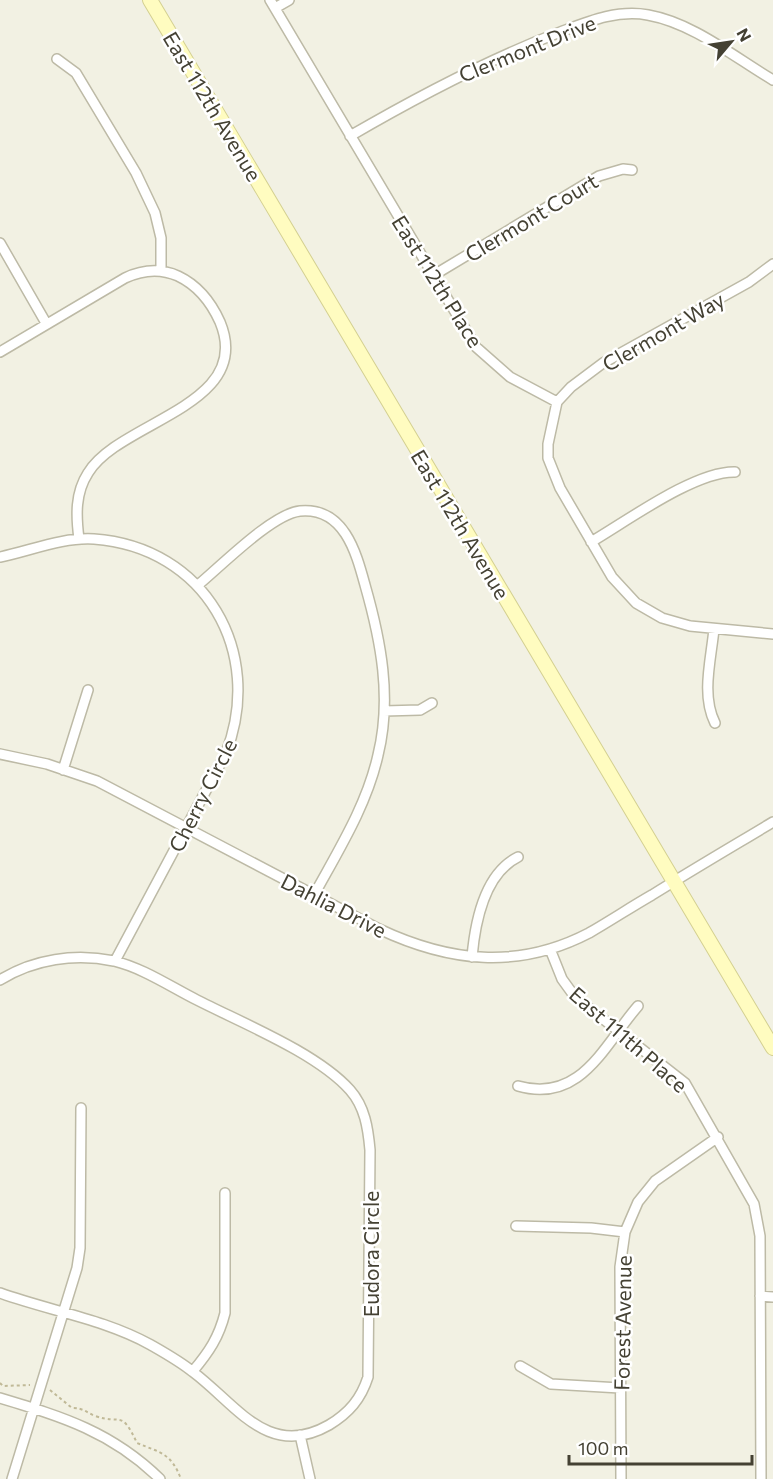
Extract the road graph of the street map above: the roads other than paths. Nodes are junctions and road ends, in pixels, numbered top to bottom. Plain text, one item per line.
1 (150, 0) edge
2 (289, 0) edge
3 (272, 4) edge
4 (57, 59) dead end
5 (773, 80) edge
6 (350, 136) junction
7 (632, 170) dead end
8 (0, 243) edge
9 (773, 265) edge
10 (161, 271) junction
11 (434, 275) junction
12 (46, 323) junction
13 (0, 351) edge
14 (557, 402) junction
15 (735, 472) dead end
16 (79, 539) junction
17 (591, 542) junction
18 (0, 557) edge
19 (198, 585) junction
20 (714, 629) junction
21 (773, 634) edge
22 (88, 690) dead end
23 (432, 703) dead end
24 (384, 711) junction
25 (715, 723) dead end
26 (0, 754) edge
27 (63, 770) junction
28 (773, 822) edge
29 (186, 828) junction
30 (518, 857) dead end
31 (674, 881) junction
32 (314, 895) junction
33 (550, 949) junction
34 (472, 957) junction
35 (116, 962) junction
36 (0, 980) edge
37 (638, 1005) dead end
38 (618, 1029) junction
39 (773, 1048) edge
40 (518, 1086) dead end
41 (81, 1108) dead end
42 (718, 1137) junction
43 (225, 1193) dead end
44 (516, 1226) dead end
45 (625, 1232) junction
46 (0, 1293) edge
47 (760, 1296) junction
48 (773, 1296) edge
49 (64, 1312) junction
50 (520, 1366) dead end
51 (193, 1371) junction
52 (620, 1388) junction
53 (0, 1398) edge
54 (33, 1408) junction
55 (300, 1435) junction
56 (12, 1479) edge
57 (160, 1479) edge
58 (310, 1479) edge
59 (621, 1479) edge
60 (761, 1479) edge

1 - 31 street, East 112th Avenue
2 - 3 street
3 - 6 street, East 112th Place
4 - 10 street
5 - 6 street, Clermont Drive
6 - 11 street, East 112th Place
7 - 11 street, Clermont Court
8 - 12 street
9 - 14 street, Clermont Way
10 - 12 street
10 - 16 street
11 - 14 street, East 112th Place
12 - 13 street
14 - 17 street
15 - 17 street
16 - 18 street, Cherry Circle
16 - 19 street, Cherry Circle
17 - 20 street
19 - 24 street
19 - 29 street, Cherry Circle
20 - 21 street
20 - 25 street
22 - 27 street
23 - 24 street
24 - 32 street
26 - 27 street, Dahlia Drive
27 - 29 street, Dahlia Drive
28 - 31 street, Dahlia Drive
29 - 32 street, Dahlia Drive
29 - 35 street, Cherry Circle
30 - 34 street
31 - 33 street, Dahlia Drive
31 - 39 street, East 112th Avenue
32 - 34 street, Dahlia Drive
33 - 34 street, Dahlia Drive
33 - 38 street, East 111th Place
35 - 36 street, Eudora Circle
35 - 55 street, Eudora Circle
37 - 38 street
38 - 40 street
38 - 42 street, East 111th Place
41 - 49 street
42 - 45 street, Forest Avenue
42 - 47 street, East 111th Place
43 - 51 street
44 - 45 street
45 - 52 street, Forest Avenue
46 - 49 street, Eudora Circle
47 - 48 street
47 - 60 street, East 111th Place
49 - 51 street, Eudora Circle
49 - 54 street
50 - 52 street
51 - 55 street, Eudora Circle
52 - 59 street, Forest Avenue
53 - 54 street
54 - 56 street
54 - 57 street
55 - 58 street

